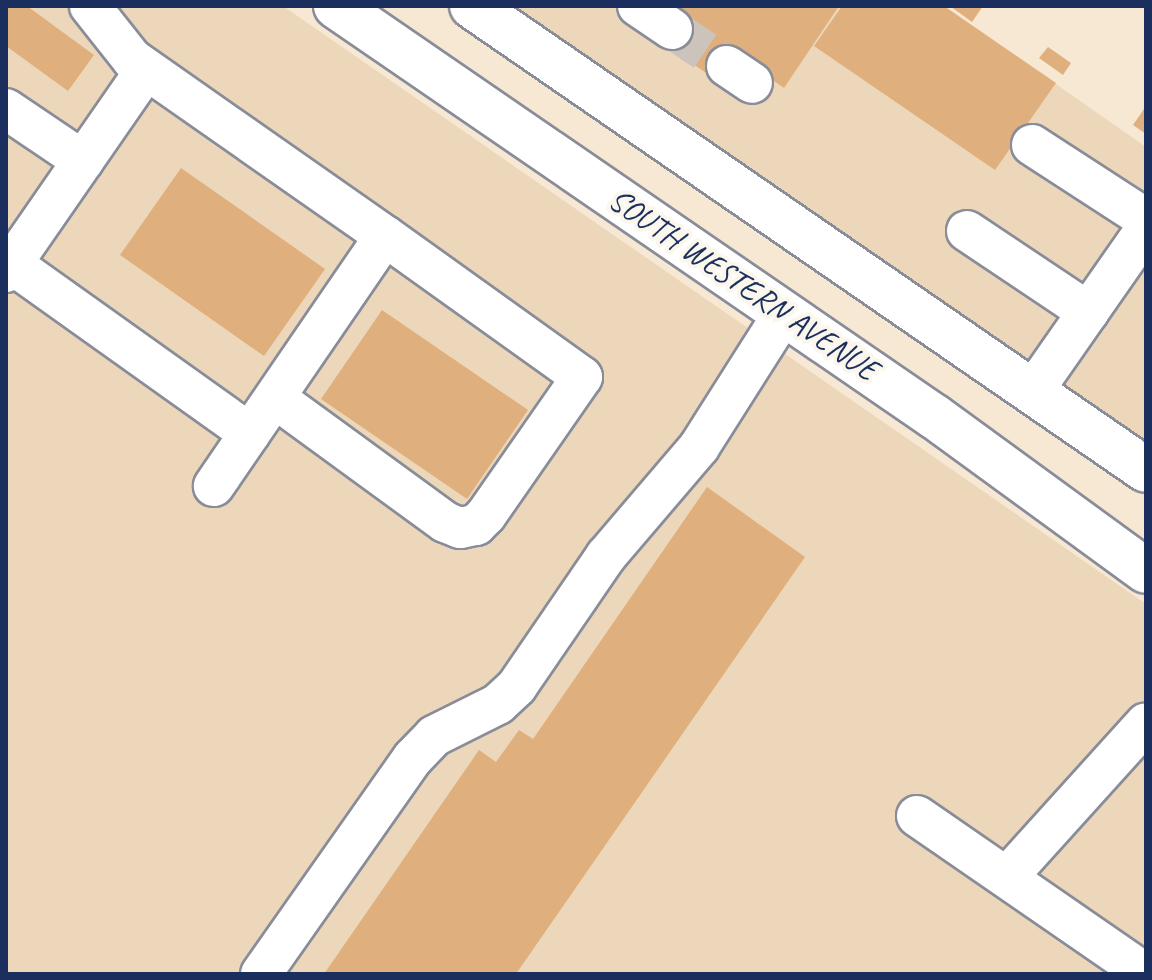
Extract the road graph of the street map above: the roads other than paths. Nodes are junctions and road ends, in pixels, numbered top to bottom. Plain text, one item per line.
1 (90, 6) edge
2 (336, 6) edge
3 (472, 6) edge
4 (630, 14) edge
5 (672, 29) tunnel mouth
6 (146, 70) junction
7 (6, 109) edge
8 (1032, 145) dead end
9 (83, 161) junction
10 (1146, 219) edge
11 (1146, 229) edge
12 (967, 231) dead end
13 (385, 236) junction
14 (9, 268) edge
15 (1088, 312) junction
16 (784, 313) junction
17 (1033, 391) junction
18 (275, 398) junction
19 (250, 434) junction
20 (1146, 470) edge
21 (214, 486) dead end
22 (1146, 571) edge
23 (1146, 723) edge
24 (917, 816) dead end
25 (1007, 877) junction
26 (261, 974) edge
27 (1146, 974) edge

1 - 6 lane
2 - 16 main road, SOUTH WESTERN AVENUE
3 - 17 main road
4 - 5 lane
6 - 9 lane
6 - 13 lane
7 - 9 lane
8 - 10 lane
9 - 14 lane
11 - 15 lane
12 - 15 lane
13 - 18 lane
13 - 18 lane
14 - 19 lane
15 - 17 lane
16 - 22 main road, SOUTH WESTERN AVENUE
16 - 26 lane
17 - 20 main road
18 - 19 lane
19 - 21 lane
23 - 25 lane
24 - 25 lane
25 - 27 lane

